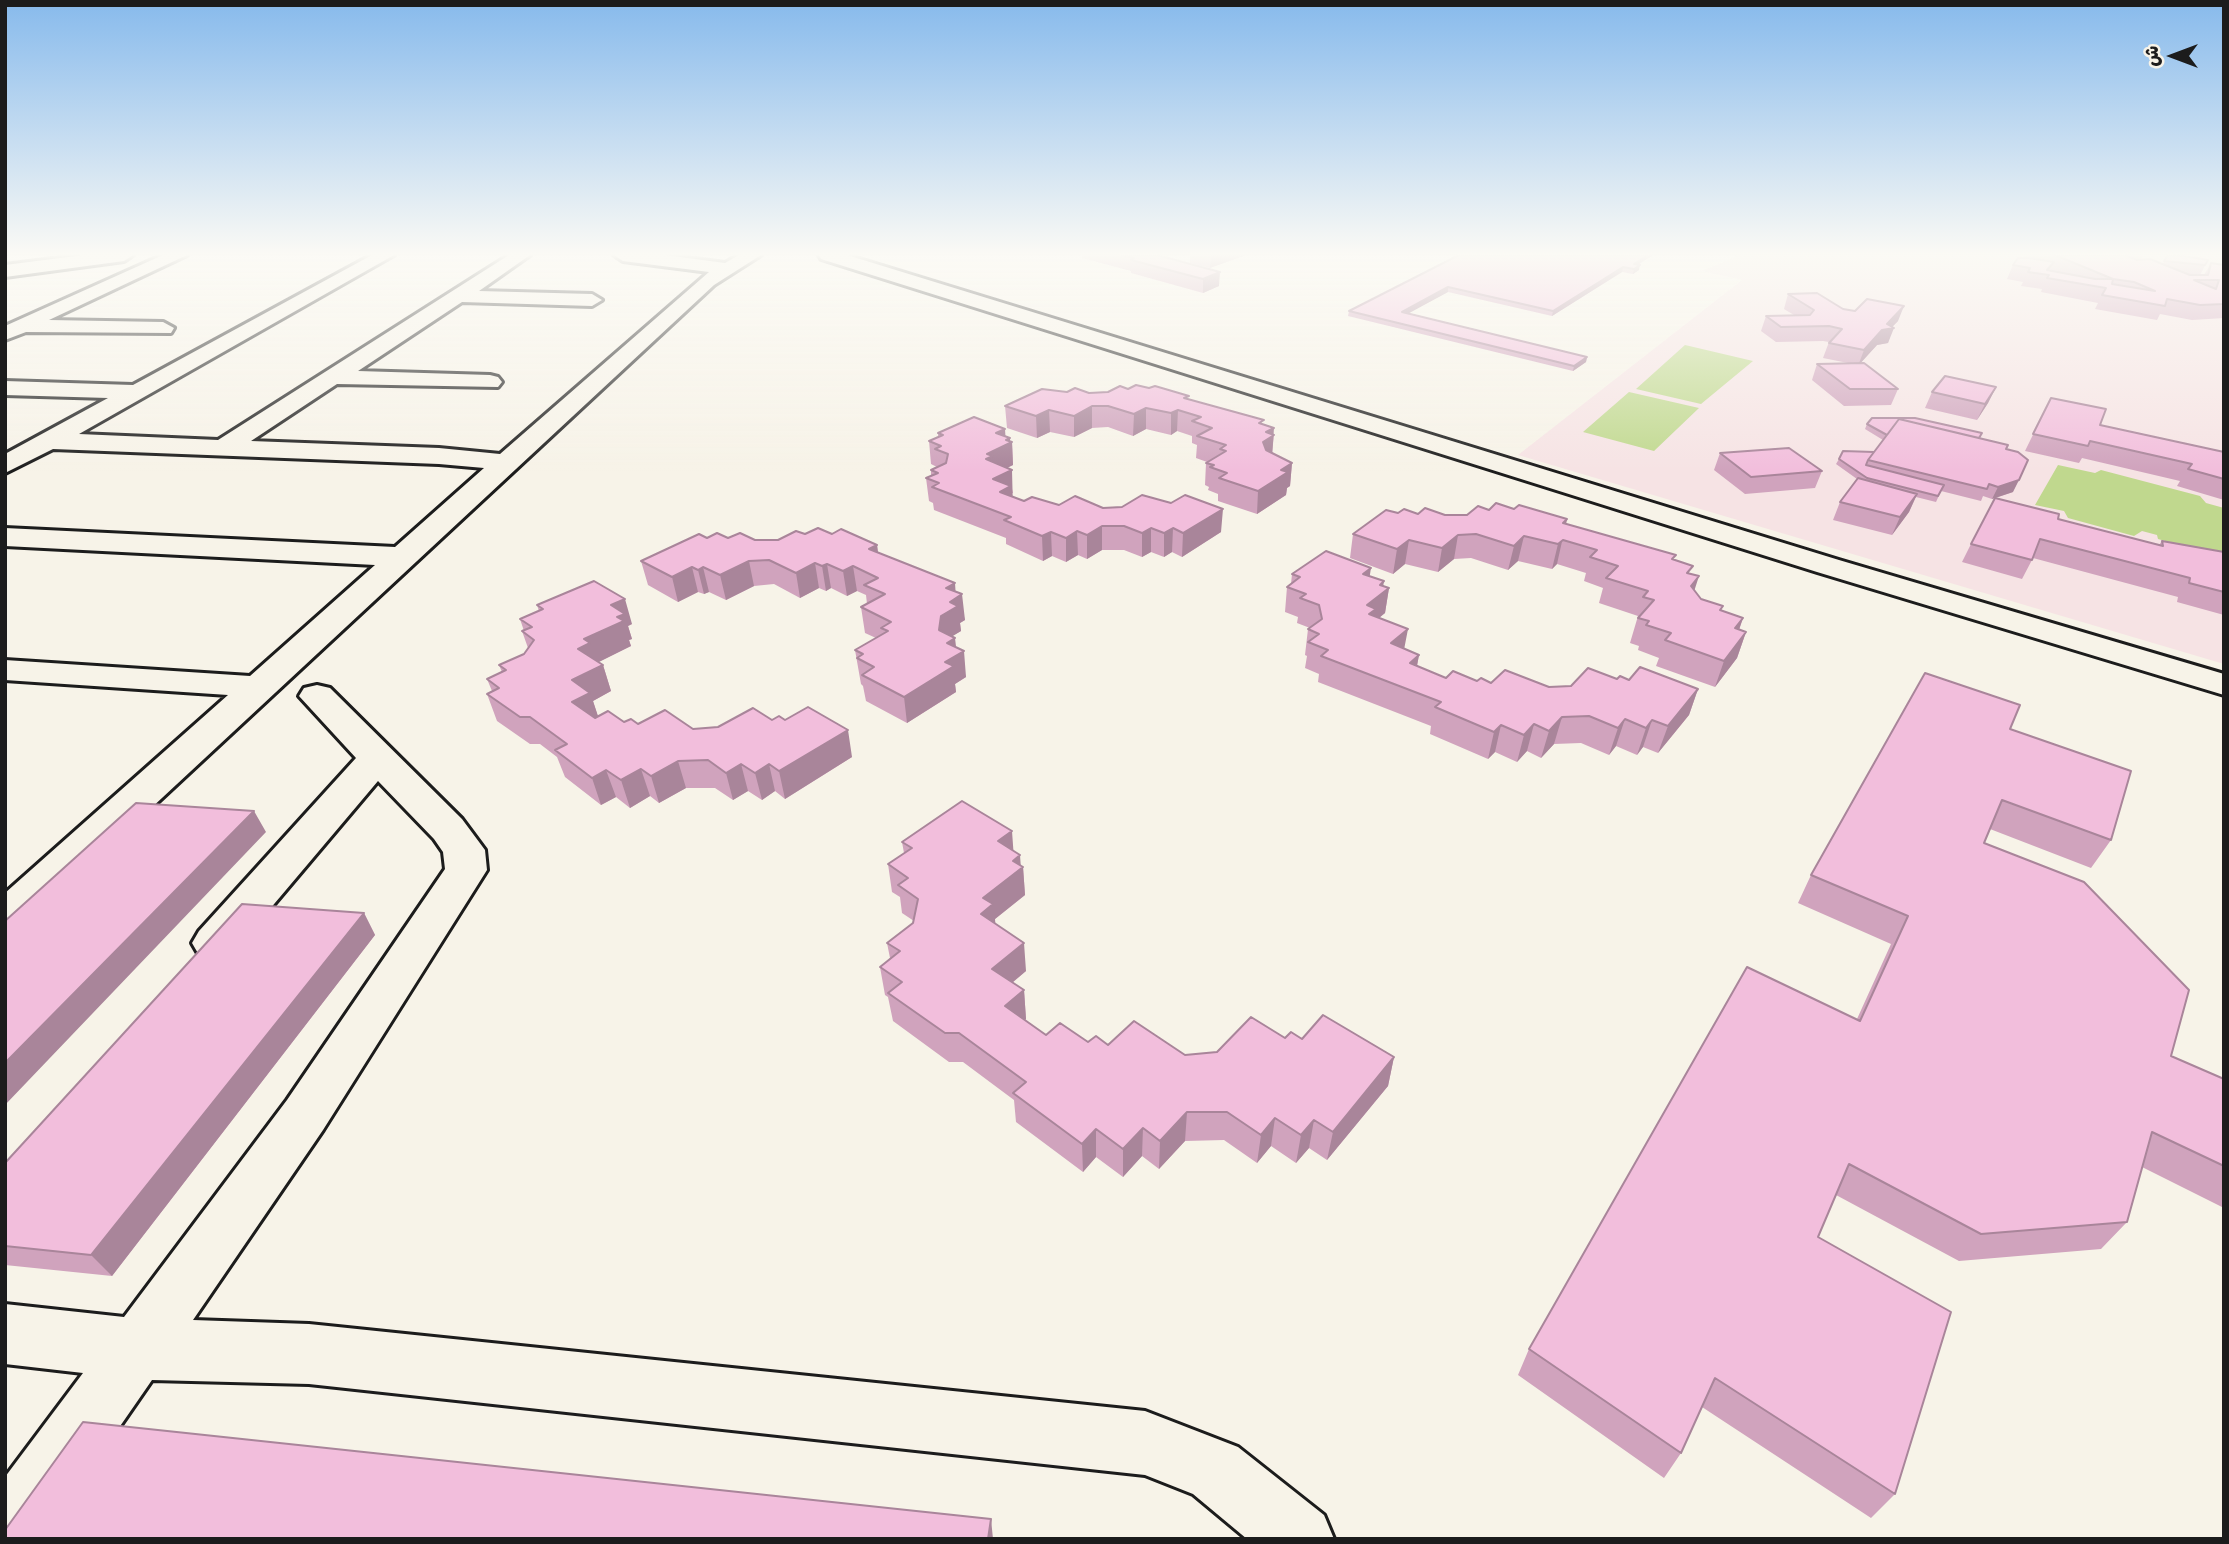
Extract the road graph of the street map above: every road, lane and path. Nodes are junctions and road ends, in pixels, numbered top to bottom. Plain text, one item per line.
1 (254, 327) edge
2 (409, 327) edge
3 (659, 327) edge
4 (1060, 327) edge
5 (163, 328) dead end
6 (11, 329) edge
7 (332, 377) junction
8 (490, 382) dead end
9 (5, 388) edge
10 (136, 392) junction
11 (47, 441) junction
12 (223, 448) junction
13 (508, 463) junction
14 (5, 465) edge
15 (5, 537) edge
16 (405, 557) junction
17 (5, 670) edge
18 (2224, 685) edge
19 (262, 687) junction
20 (317, 696) dead end
21 (378, 757) junction
22 (5, 918) edge
23 (192, 969) edge
24 (5, 1334) edge
25 (136, 1349) junction
26 (5, 1534) edge
27 (1300, 1539) edge

1 - 10 street
2 - 7 street
3 - 13 street
4 - 18 street
5 - 6 street
7 - 8 street
7 - 12 street
9 - 10 street
10 - 11 street
11 - 12 street
11 - 14 street
12 - 13 street
13 - 16 street
15 - 16 street
16 - 19 street
17 - 19 street
19 - 22 street
20 - 21 street
21 - 23 street
21 - 25 street
24 - 25 street
25 - 26 street
25 - 27 street

